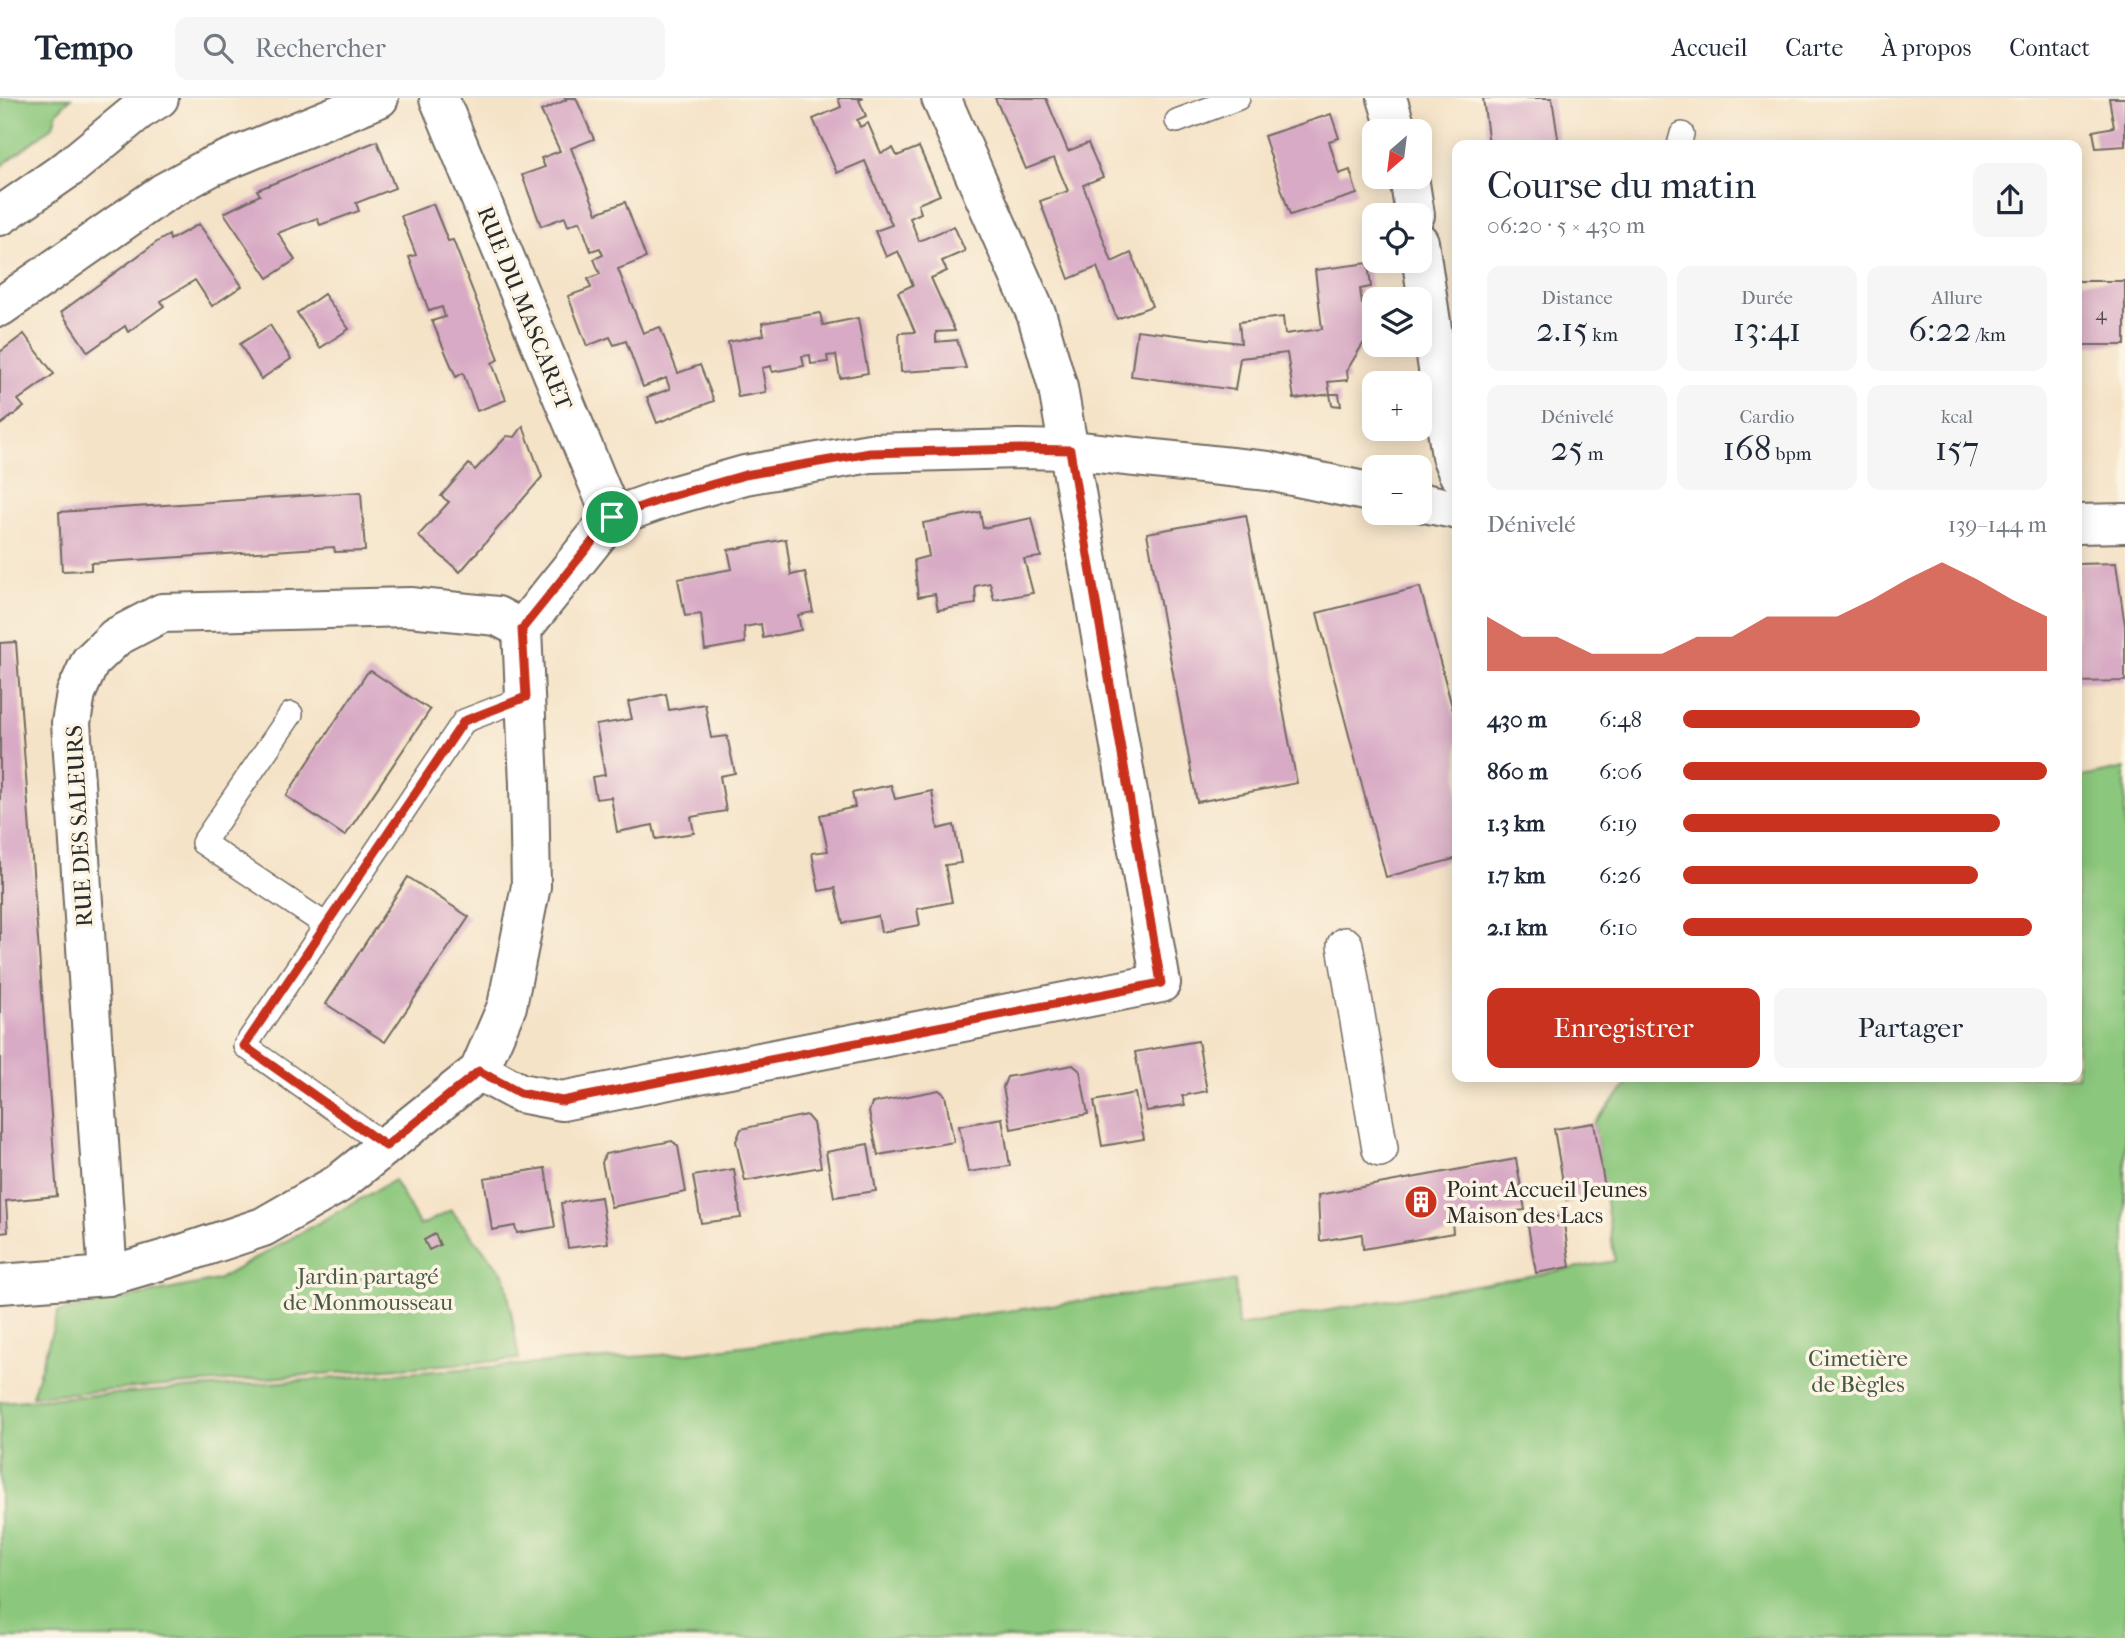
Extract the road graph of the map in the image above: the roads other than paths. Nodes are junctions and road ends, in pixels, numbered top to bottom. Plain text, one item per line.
1 (379, 98) edge
2 (439, 98) edge
3 (941, 98) edge
4 (1238, 98) edge
5 (1387, 98) edge
6 (149, 102) edge
7 (1393, 119) edge
8 (1177, 121) dead end
9 (0, 216) edge
10 (1424, 273) edge
11 (0, 307) edge
12 (1070, 450) junction
13 (1452, 459) edge
14 (1362, 491) edge
15 (1432, 505) edge
16 (1452, 509) edge
17 (612, 517) junction
18 (2125, 523) edge
19 (2082, 524) edge
20 (522, 629) junction
21 (526, 697) junction
22 (291, 714) dead end
23 (326, 925) junction
24 (1345, 945) dead end
25 (479, 1071) junction
26 (386, 1146) junction
27 (1380, 1149) dead end
28 (108, 1276) junction
29 (0, 1284) edge

1 - 11 street
2 - 17 street, RUE DU MASCARET
3 - 12 street
4 - 8 lane
5 - 7 street
6 - 9 street
10 - 13 street
12 - 14 street
12 - 17 street
12 - 25 street
15 - 16 street
17 - 20 street
18 - 19 street
20 - 21 street
20 - 28 street, RUE DES SALEURS
21 - 23 lane
21 - 25 street
22 - 23 lane
23 - 26 lane
24 - 27 street
25 - 26 street
26 - 28 street
28 - 29 street

